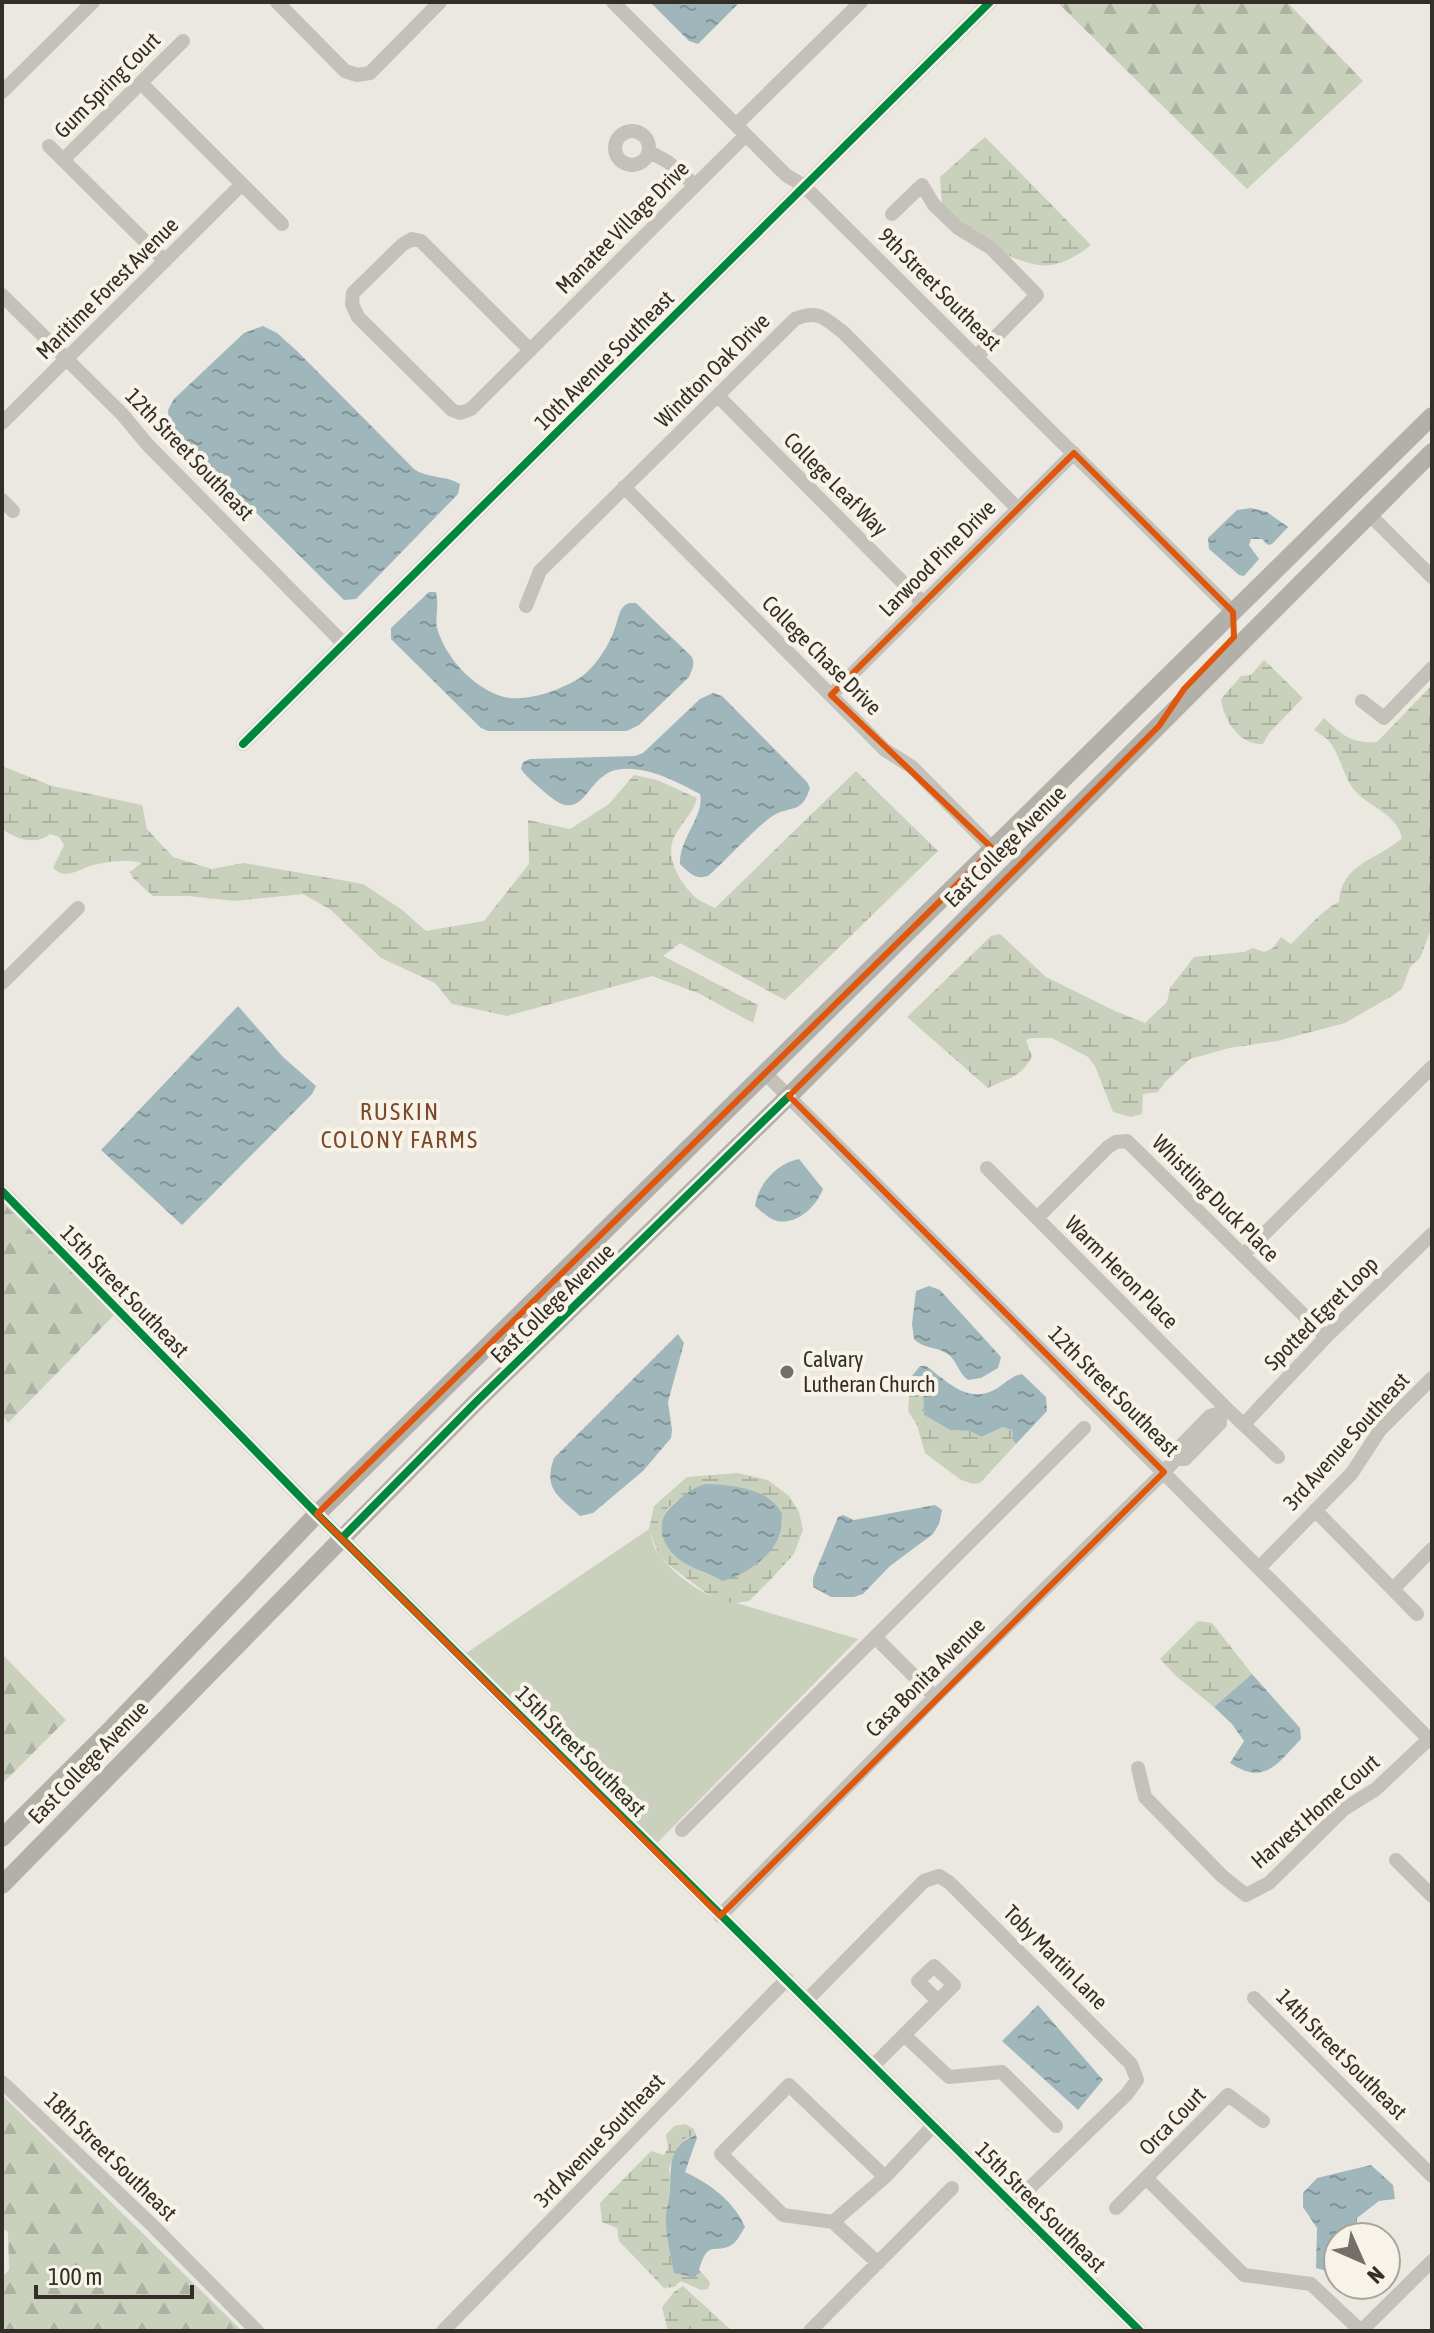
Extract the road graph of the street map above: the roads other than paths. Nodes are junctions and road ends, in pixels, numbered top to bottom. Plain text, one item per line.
1 (93, 2) edge
2 (277, 2) edge
3 (440, 2) edge
4 (613, 2) edge
5 (861, 2) edge
6 (990, 2) edge
7 (183, 41) dead end
8 (141, 83) junction
9 (2, 92) edge
10 (741, 130) junction
11 (49, 146) dead end
12 (650, 152) dead end
13 (63, 160) junction
14 (242, 184) junction
15 (695, 185) junction
16 (804, 186) junction
17 (892, 214) dead end
18 (282, 224) dead end
19 (165, 261) junction
20 (2, 295) edge
21 (530, 350) junction
22 (977, 356) junction
23 (67, 360) junction
24 (718, 396) junction
25 (1432, 416) edge
26 (2, 423) edge
27 (1432, 452) edge
28 (1074, 453) junction
29 (624, 487) junction
30 (1018, 509) junction
31 (1369, 514) junction
32 (1325, 521) junction
33 (1432, 577) edge
34 (923, 603) junction
35 (526, 606) dead end
36 (1276, 609) junction
37 (1255, 610) junction
38 (1233, 612) junction
39 (344, 644) junction
40 (1432, 668) edge
41 (831, 695) junction
42 (1362, 701) dead end
43 (1159, 726) junction
44 (243, 744) dead end
45 (993, 849) junction
46 (78, 908) dead end
47 (2, 983) edge
48 (1432, 1067) edge
49 (764, 1072) junction
50 (789, 1096) junction
51 (987, 1168) dead end
52 (2, 1191) edge
53 (1037, 1218) junction
54 (1432, 1234) edge
55 (1243, 1255) junction
56 (1326, 1337) junction
57 (1432, 1378) edge
58 (1223, 1410) junction
59 (1244, 1424) junction
60 (1084, 1428) dead end
61 (1278, 1457) dead end
62 (1164, 1472) junction
63 (1315, 1510) junction
64 (317, 1514) junction
65 (342, 1538) junction
66 (1432, 1549) edge
67 (1259, 1568) junction
68 (1393, 1589) junction
69 (1417, 1614) dead end
70 (875, 1637) junction
71 (935, 1697) junction
72 (1430, 1740) edge
73 (1138, 1768) dead end
74 (682, 1830) dead end
75 (2, 1838) edge
76 (1396, 1860) dead end
77 (2, 1885) edge
78 (1432, 1896) edge
79 (720, 1916) junction
80 (787, 1979) junction
81 (1254, 1998) dead end
82 (807, 2000) junction
83 (938, 2001) junction
84 (904, 2035) junction
85 (873, 2066) junction
86 (2, 2082) edge
87 (1263, 2121) dead end
88 (933, 2126) junction
89 (1056, 2126) dead end
90 (1432, 2176) edge
91 (885, 2177) junction
92 (1146, 2178) junction
93 (952, 2188) dead end
94 (1012, 2205) junction
95 (1116, 2208) dead end
96 (833, 2222) junction
97 (1432, 2261) edge
98 (878, 2263) junction
99 (257, 2331) edge
100 (443, 2331) edge
101 (810, 2331) edge
102 (1140, 2331) edge
103 (1361, 2331) edge

1 - 9 street
2 - 3 street
4 - 10 street, 9th Street Southeast
5 - 10 street, Manatee Village Drive
6 - 16 street, 10th Avenue Southeast
7 - 8 street, Gum Spring Court
8 - 13 street, Gum Spring Court
8 - 14 street
10 - 15 street, Manatee Village Drive
10 - 16 street, 9th Street Southeast
11 - 13 street
12 - 15 street
13 - 19 street
14 - 18 street
14 - 19 street, Maritime Forest Avenue
15 - 21 street, Manatee Village Drive
16 - 22 street, 9th Street Southeast
16 - 39 street, 10th Avenue Southeast
17 - 22 street
19 - 23 street, Maritime Forest Avenue
20 - 23 street, 12th Street Southeast
21 - 21 street, Manatee Village Drive
22 - 28 street, 9th Street Southeast
23 - 26 street, Maritime Forest Avenue
23 - 39 street, 12th Street Southeast
24 - 29 street, Windton Oak Drive
24 - 30 street, Windton Oak Drive
24 - 34 street, College Leaf Way
25 - 32 main road, East College Avenue
27 - 31 main road, East College Avenue
28 - 30 street, Larwood Pine Drive
28 - 38 street, 9th Street Southeast
29 - 35 street, Windton Oak Drive
29 - 41 street, College Chase Drive
30 - 34 street, Larwood Pine Drive
31 - 33 street
31 - 36 main road, East College Avenue
32 - 37 main road
32 - 38 main road, East College Avenue
34 - 41 street, Larwood Pine Drive
36 - 37 main road
36 - 43 main road, East College Avenue
37 - 38 main road
38 - 43 main road
38 - 45 main road, East College Avenue
39 - 44 street, 10th Avenue Southeast
40 - 42 street
41 - 45 street, College Chase Drive
43 - 50 main road, East College Avenue
45 - 49 main road, East College Avenue
46 - 47 street
48 - 55 street
49 - 50 street, 12th Street Southeast
49 - 64 main road, East College Avenue
50 - 62 street, 12th Street Southeast
50 - 65 main road, East College Avenue
51 - 53 street, Warm Heron Place
52 - 64 street, 15th Street Southeast
53 - 55 street, Whistling Duck Place
53 - 58 street, Warm Heron Place
54 - 56 street, Spotted Egret Loop
55 - 56 street, Whistling Duck Place
56 - 59 street, Spotted Egret Loop
57 - 63 street, 3rd Avenue Southeast
58 - 59 street, Warm Heron Place
58 - 62 street, Casa Bonita Avenue
59 - 61 street, Warm Heron Place
60 - 70 street
62 - 67 street, 12th Street Southeast
62 - 71 street, Casa Bonita Avenue
63 - 67 street, 3rd Avenue Southeast
63 - 68 street
64 - 65 street, 15th Street Southeast
64 - 75 main road, East College Avenue
65 - 77 main road, East College Avenue
65 - 79 street, 15th Street Southeast
66 - 68 street
67 - 72 street, 12th Street Southeast
68 - 69 street
70 - 71 street
70 - 74 street
71 - 79 street, Casa Bonita Avenue
72 - 73 street, Harvest Home Court
76 - 78 street
79 - 80 street, 15th Street Southeast
80 - 82 street, 15th Street Southeast
80 - 100 street, 3rd Avenue Southeast
81 - 90 street, 14th Street Southeast
82 - 85 street, 15th Street Southeast
82 - 94 street, Toby Martin Lane
83 - 83 street
83 - 84 street
84 - 85 street
84 - 89 street
85 - 88 street, 15th Street Southeast
86 - 99 street, 18th Street Southeast
87 - 92 street, Orca Court
88 - 91 street
88 - 94 street, 15th Street Southeast
91 - 96 street
91 - 96 street
92 - 95 street, Orca Court
92 - 103 street
93 - 98 street
94 - 102 street, 15th Street Southeast
96 - 98 street
97 - 103 street
98 - 101 street

